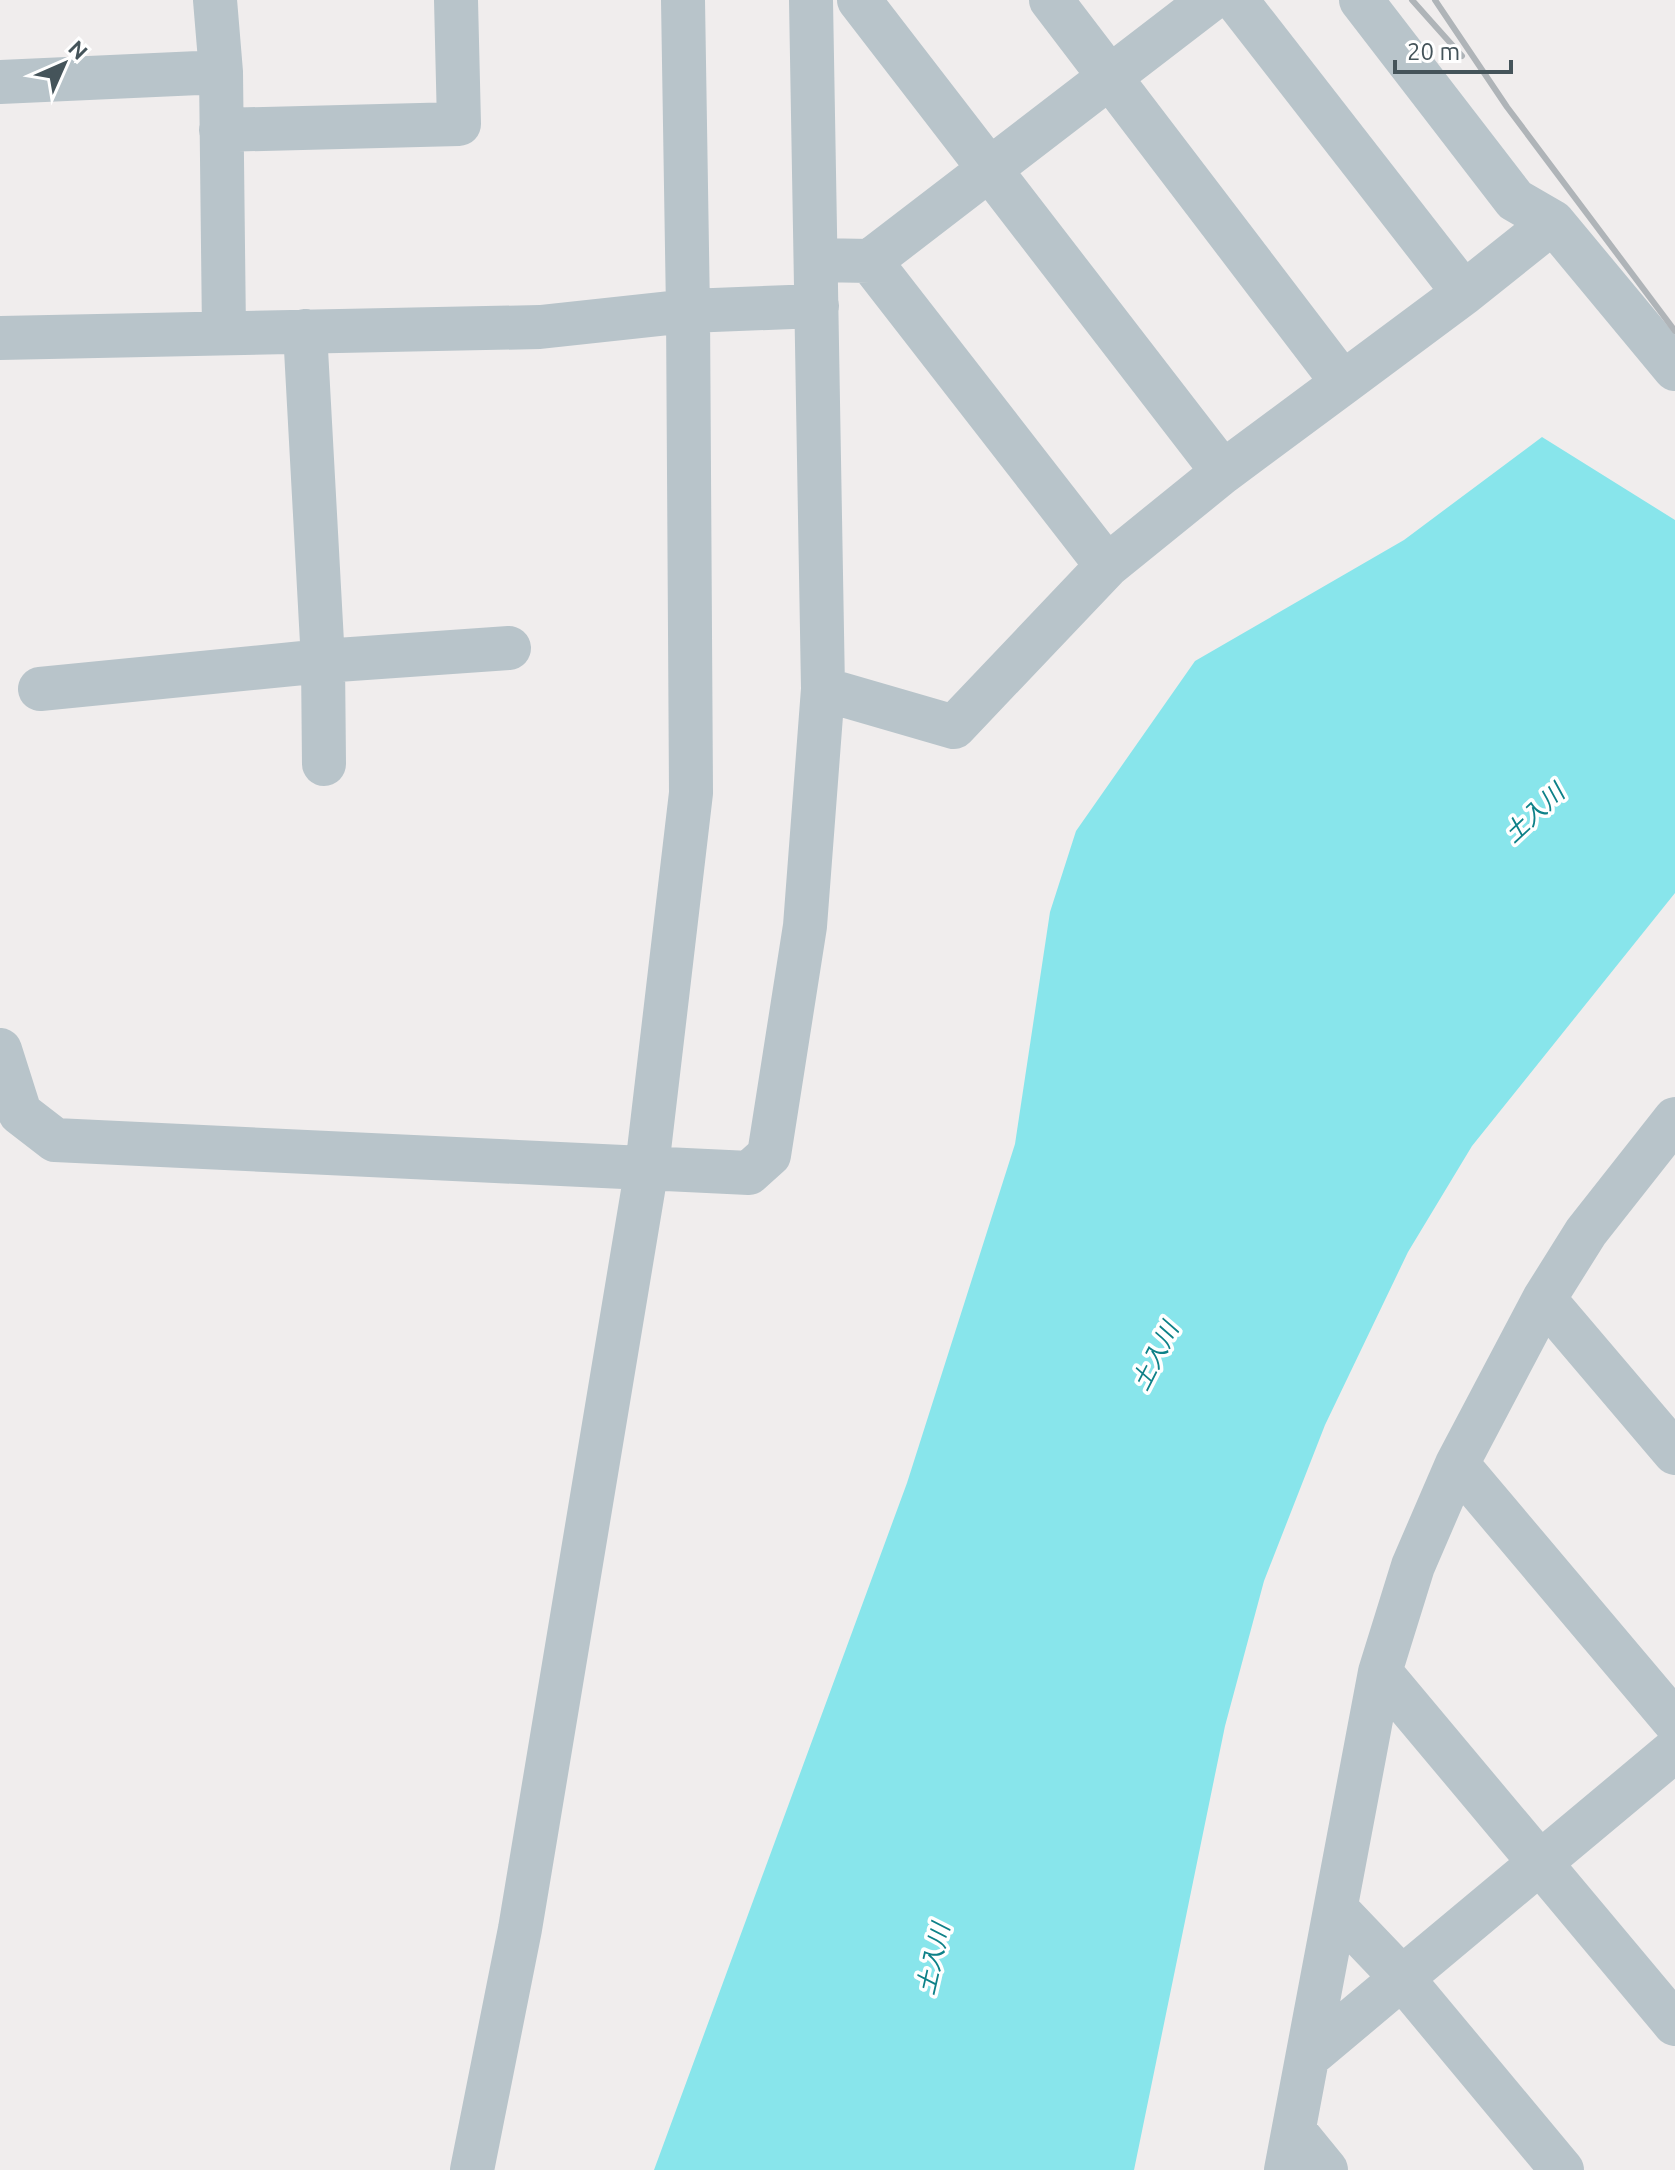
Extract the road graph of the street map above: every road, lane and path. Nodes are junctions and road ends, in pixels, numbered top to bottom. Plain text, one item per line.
1 (215, 0) edge
2 (456, 0) edge
3 (683, 0) edge
4 (811, 0) edge
5 (859, 0) edge
6 (1051, 0) edge
7 (1210, 0) edge
8 (1236, 0) edge
9 (1361, 0) edge
10 (221, 72) junction
11 (1110, 77) junction
12 (0, 82) edge
13 (221, 130) junction
14 (989, 169) junction
15 (1553, 222) junction
16 (816, 260) junction
17 (870, 261) junction
18 (1464, 293) junction
19 (817, 306) junction
20 (688, 311) junction
21 (305, 331) junction
22 (224, 333) junction
23 (0, 338) edge
24 (1670, 362) edge
25 (1343, 383) junction
26 (1223, 472) junction
27 (1107, 566) junction
28 (509, 648) dead end
29 (323, 661) junction
30 (40, 689) dead end
31 (823, 689) junction
32 (324, 764) dead end
33 (0, 1050) edge
34 (1669, 1144) edge
35 (647, 1167) junction
36 (1544, 1299) junction
37 (1675, 1453) edge
38 (1457, 1464) junction
39 (1380, 1672) junction
40 (1675, 1722) edge
41 (1675, 1750) edge
42 (1540, 1863) junction
43 (1336, 1909) junction
44 (1402, 1978) junction
45 (1675, 2024) edge
46 (1308, 2057) junction
47 (1290, 2151) edge
48 (472, 2170) edge
49 (1326, 2170) edge
50 (1562, 2170) edge

1 - 10 street
2 - 13 street
3 - 20 street
4 - 16 street
5 - 14 street
6 - 11 street
7 - 11 street
8 - 18 street
9 - 15 street
10 - 12 street
10 - 13 street
11 - 14 street
11 - 25 street
13 - 22 street
14 - 17 street
14 - 26 street
15 - 18 street
15 - 24 street
16 - 17 street
16 - 19 street
17 - 27 street
18 - 25 street
19 - 20 street
19 - 31 street
20 - 21 street
20 - 35 street
21 - 22 street
21 - 29 street
22 - 23 street
25 - 26 street
26 - 27 street
27 - 31 street
28 - 29 street
29 - 30 street
29 - 32 street
31 - 35 street
33 - 35 street
34 - 36 street
35 - 48 street
36 - 37 street
36 - 38 street
38 - 39 street
38 - 40 street
39 - 42 street
39 - 43 street
41 - 42 street
42 - 44 street
42 - 45 street
43 - 44 street
43 - 46 street
44 - 46 street
44 - 50 street
46 - 47 street
47 - 49 street

